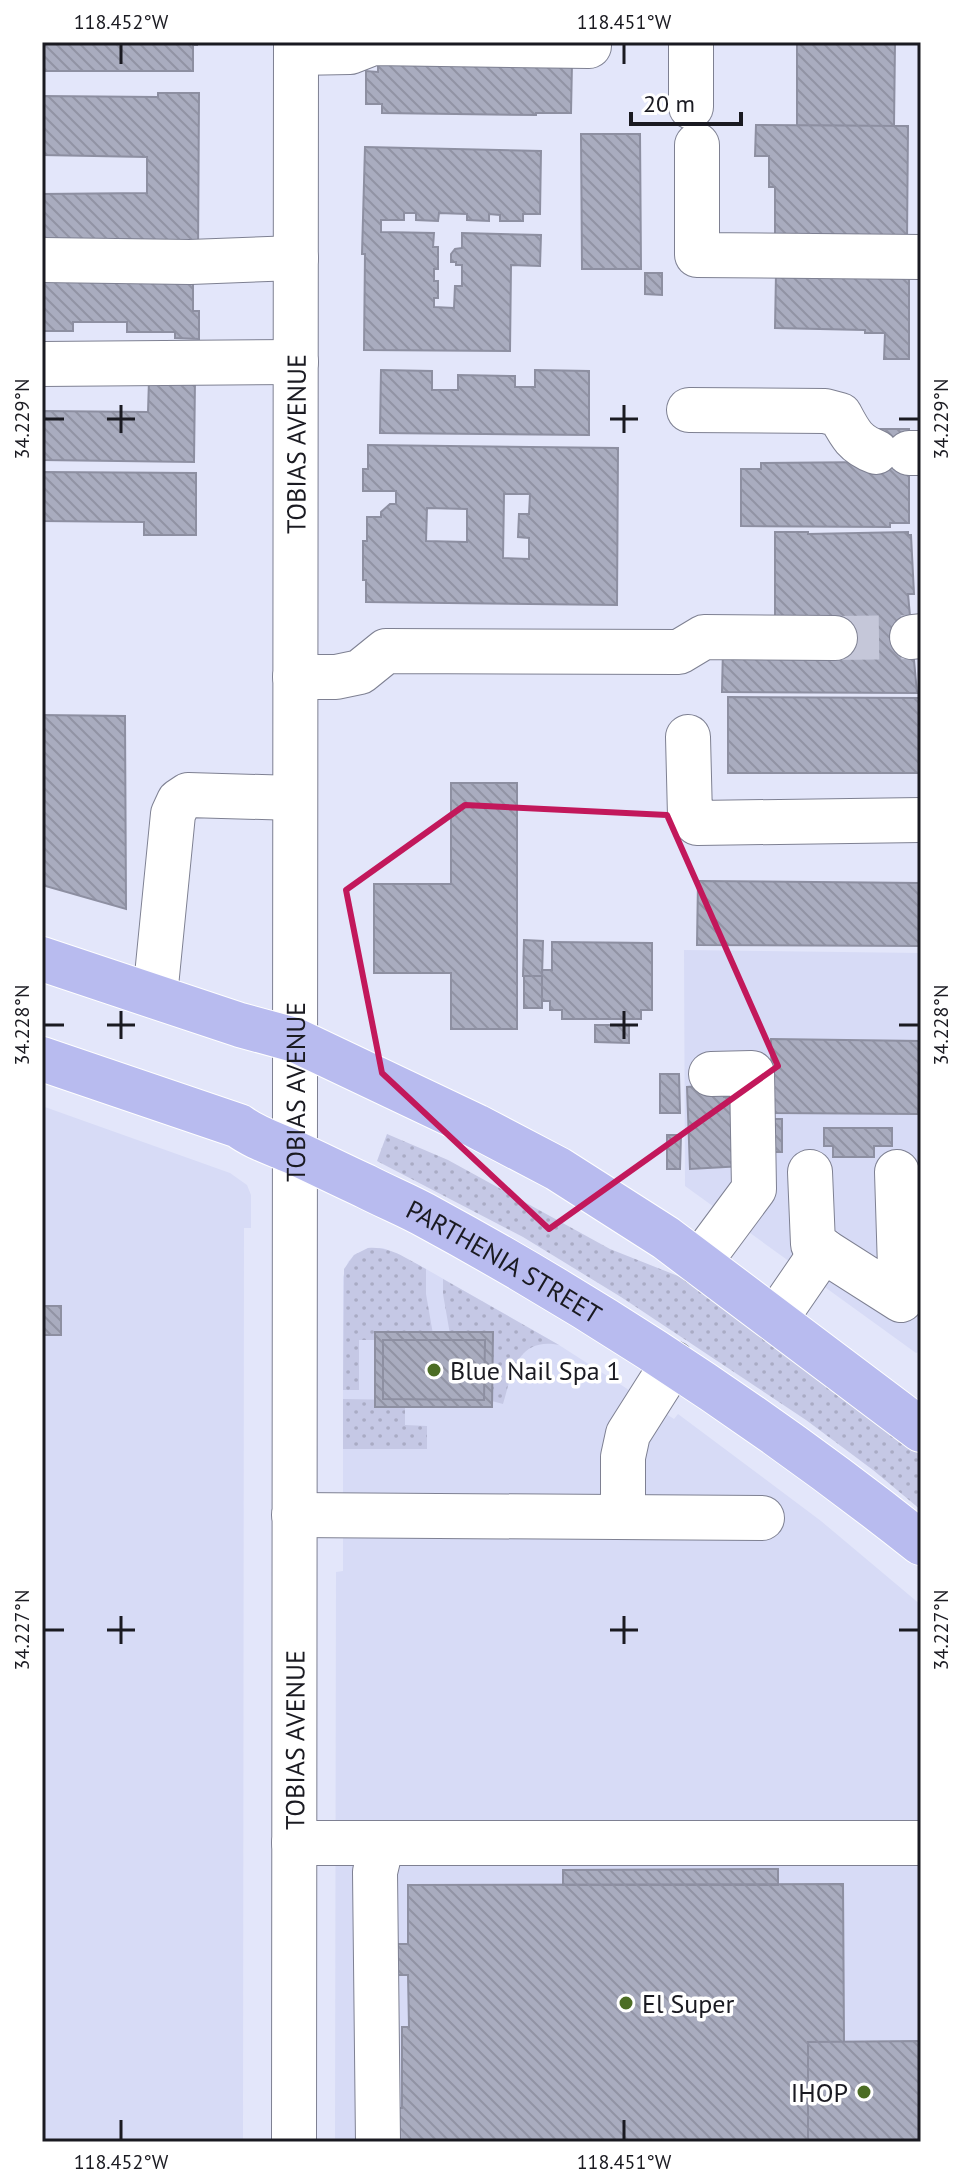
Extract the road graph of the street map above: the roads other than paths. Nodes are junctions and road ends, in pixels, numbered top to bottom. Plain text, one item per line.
1 (589, 42) edge
2 (691, 42) edge
3 (296, 48) edge
4 (921, 257) edge
5 (296, 258) junction
6 (42, 260) edge
7 (296, 362) junction
8 (42, 364) edge
9 (689, 410) dead end
10 (902, 452) edge
11 (835, 638) tunnel mouth
12 (295, 677) junction
13 (688, 737) dead end
14 (295, 798) junction
15 (921, 820) edge
16 (42, 959) edge
17 (155, 996) junction
18 (295, 1040) junction
19 (42, 1059) edge
20 (711, 1074) dead end
21 (294, 1152) junction
22 (810, 1172) dead end
23 (897, 1172) dead end
24 (823, 1250) junction
25 (699, 1263) junction
26 (775, 1320) junction
27 (673, 1363) junction
28 (921, 1384) edge
29 (874, 1393) junction
30 (921, 1430) edge
31 (294, 1515) junction
32 (623, 1516) junction
33 (762, 1518) dead end
34 (921, 1543) edge
35 (294, 1843) junction
36 (382, 1843) junction
37 (921, 1843) edge
38 (294, 2142) edge
39 (378, 2142) edge

1 - 3 street
2 - 4 street
3 - 5 street, TOBIAS AVENUE
5 - 6 street
5 - 7 street, TOBIAS AVENUE
7 - 8 street
7 - 12 street, TOBIAS AVENUE
9 - 10 street
11 - 12 street
12 - 14 street, TOBIAS AVENUE
13 - 15 street
14 - 17 street
14 - 18 street, TOBIAS AVENUE
16 - 17 main road
17 - 18 main road
18 - 21 street, TOBIAS AVENUE
18 - 25 main road
19 - 21 main road, PARTHENIA STREET
20 - 25 street
21 - 27 main road, PARTHENIA STREET
21 - 31 street, TOBIAS AVENUE
22 - 24 street
23 - 24 street
24 - 26 street
25 - 26 main road
26 - 29 main road
27 - 32 street
27 - 34 main road, PARTHENIA STREET
28 - 29 main road
29 - 30 main road
31 - 32 street
31 - 35 street, TOBIAS AVENUE
32 - 33 street
35 - 36 street
35 - 38 street, TOBIAS AVENUE
36 - 37 street
36 - 39 street

